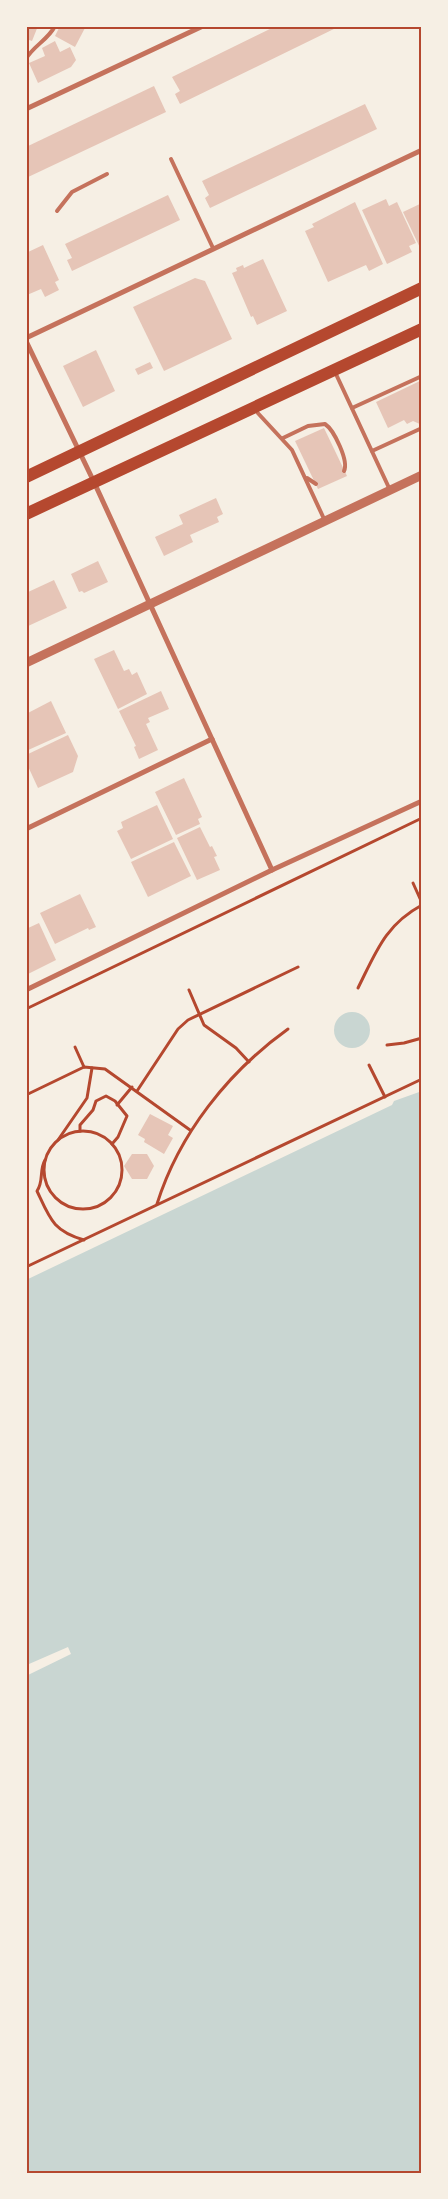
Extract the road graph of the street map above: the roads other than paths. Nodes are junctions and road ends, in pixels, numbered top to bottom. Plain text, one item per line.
1 (55, 26) edge
2 (203, 26) edge
3 (26, 59) edge
4 (26, 109) edge
5 (422, 150) edge
6 (171, 159) dead end
7 (107, 174) dead end
8 (57, 211) dead end
9 (213, 248) junction
10 (422, 288) edge
11 (422, 329) edge
12 (26, 339) edge
13 (334, 370) junction
14 (422, 376) edge
15 (254, 408) junction
16 (352, 408) junction
17 (422, 428) edge
18 (283, 438) junction
19 (372, 451) junction
20 (80, 452) junction
21 (344, 471) dead end
22 (422, 475) edge
23 (305, 476) junction
24 (26, 477) edge
25 (94, 482) junction
26 (316, 484) dead end
27 (390, 490) junction
28 (26, 514) edge
29 (325, 520) junction
30 (150, 603) junction
31 (26, 663) edge
32 (212, 739) junction
33 (422, 800) edge
34 (26, 829) edge
35 (272, 870) junction
36 (26, 990) edge

1 - 3 lane
2 - 4 street
5 - 9 street
6 - 9 lane
7 - 8 lane
9 - 12 street
10 - 20 main road
11 - 13 main road
12 - 20 street
13 - 15 main road
13 - 16 lane
14 - 16 lane
15 - 18 lane
15 - 25 main road
16 - 19 lane
17 - 19 lane
18 - 21 lane
18 - 23 lane
19 - 27 lane
20 - 24 main road
20 - 25 street
22 - 27 street
23 - 26 lane
23 - 29 lane
25 - 28 main road
25 - 30 street
27 - 29 street
29 - 30 street
30 - 31 street
30 - 32 street
32 - 34 street
32 - 35 street
33 - 35 street
35 - 36 street

